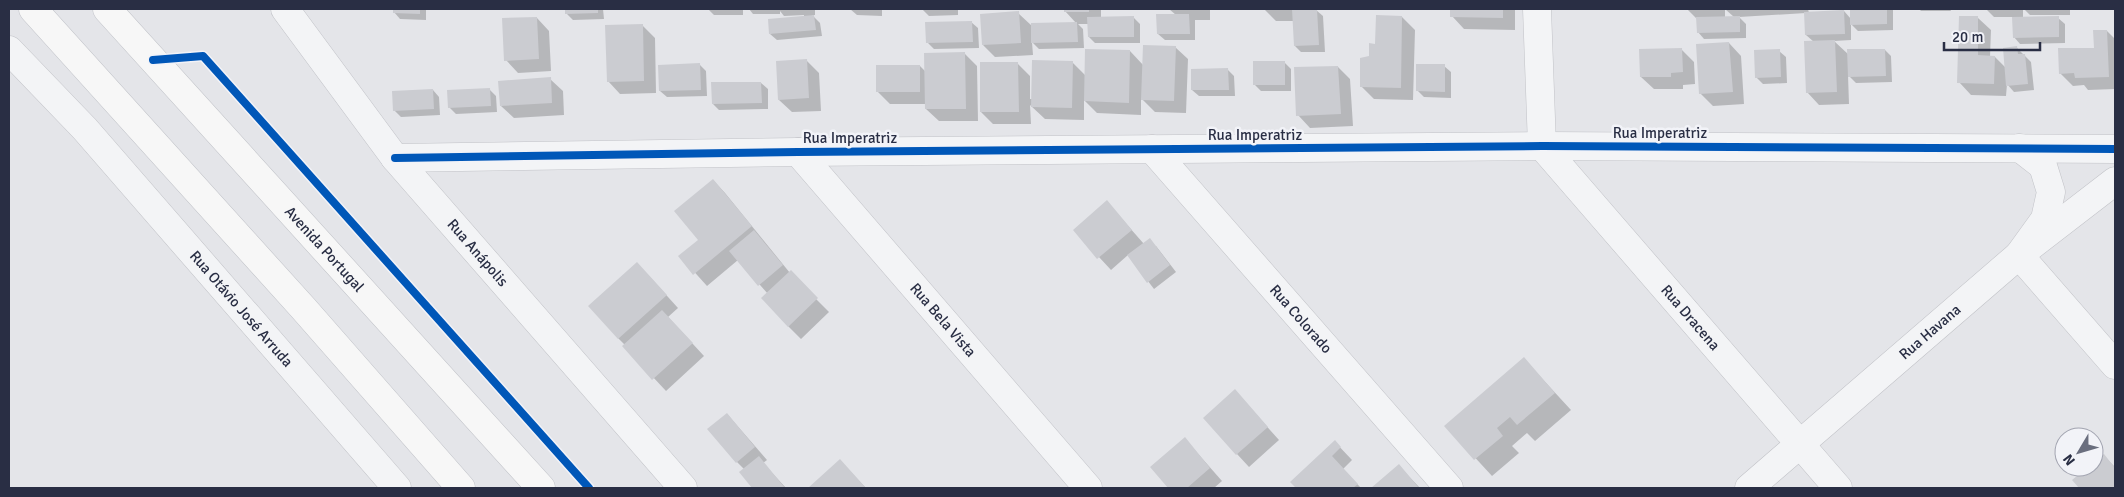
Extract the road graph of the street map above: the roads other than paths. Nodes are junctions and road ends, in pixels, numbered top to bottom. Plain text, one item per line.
1 (33, 9) edge
2 (107, 9) edge
3 (285, 9) edge
4 (1537, 9) edge
5 (9, 50) edge
6 (1542, 146) junction
7 (2020, 148) junction
8 (1152, 149) junction
9 (2115, 149) edge
10 (798, 152) junction
11 (394, 158) junction
12 (2115, 181) edge
13 (2019, 255) junction
14 (2115, 365) edge
15 (1800, 444) junction
16 (397, 488) edge
17 (461, 488) edge
18 (541, 488) edge
19 (683, 488) edge
20 (1088, 488) edge
21 (1450, 488) edge
22 (1749, 488) edge
23 (1838, 488) edge

1 - 17 main road
2 - 18 main road, Avenida Portugal
3 - 11 street, Rua Anápolis
4 - 6 street
5 - 16 street, Rua Otávio José Arruda
6 - 7 street, Rua Imperatriz
6 - 8 street, Rua Imperatriz
6 - 15 street, Rua Dracena
7 - 9 street, Rua Imperatriz
7 - 13 street
8 - 10 street, Rua Imperatriz
8 - 21 street, Rua Colorado
10 - 11 street, Rua Imperatriz
10 - 20 street, Rua Bela Vista
11 - 19 street, Rua Anápolis
12 - 13 street, Rua Havana
13 - 14 street
13 - 15 street, Rua Havana
15 - 22 street, Rua Havana
15 - 23 street, Rua Dracena

